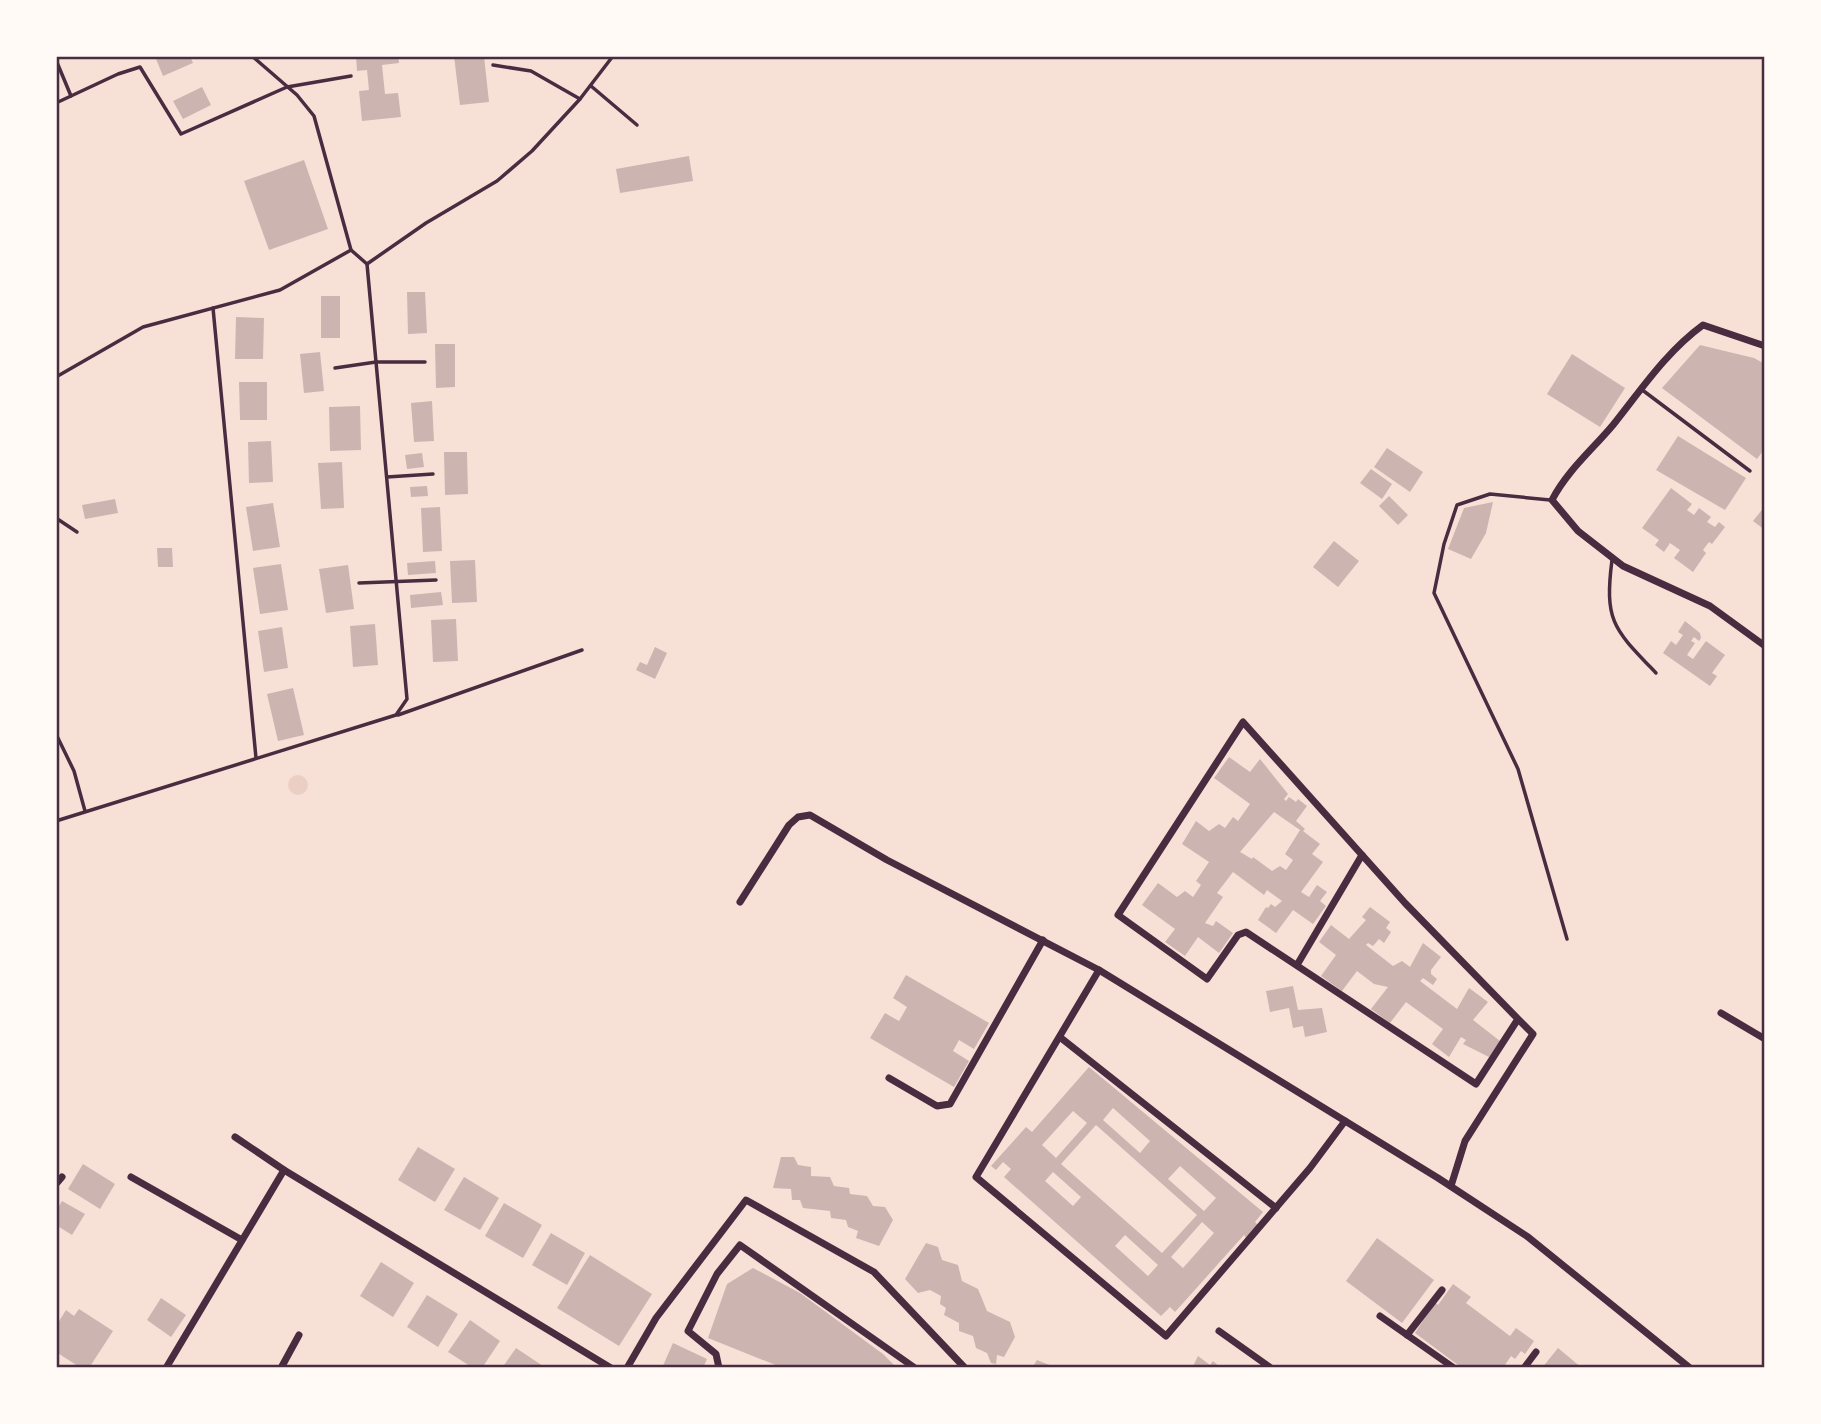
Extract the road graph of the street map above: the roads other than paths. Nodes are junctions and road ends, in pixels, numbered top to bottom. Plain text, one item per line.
1 (252, 56) edge
2 (612, 56) edge
3 (56, 60) edge
4 (493, 65) dead end
5 (351, 76) dead end
6 (591, 86) junction
7 (287, 87) junction
8 (71, 96) junction
9 (580, 99) junction
10 (56, 103) edge
11 (637, 125) dead end
12 (351, 250) junction
13 (367, 264) junction
14 (213, 307) junction
15 (1765, 346) edge
16 (376, 362) junction
17 (425, 362) dead end
18 (335, 368) dead end
19 (56, 377) edge
20 (1642, 389) junction
21 (1750, 471) dead end
22 (433, 474) dead end
23 (387, 477) junction
24 (1552, 500) junction
25 (56, 519) edge
26 (78, 532) dead end
27 (1612, 558) junction
28 (436, 580) dead end
29 (397, 582) junction
30 (359, 583) dead end
31 (1765, 646) edge
32 (582, 650) dead end
33 (1656, 673) dead end
34 (396, 715) junction
35 (56, 734) edge
36 (256, 758) junction
37 (85, 811) junction
38 (56, 821) edge
39 (1362, 855) junction
40 (740, 902) dead end
41 (1567, 939) dead end
42 (1042, 940) junction
43 (1297, 965) junction
44 (1099, 970) junction
45 (1721, 1013) dead end
46 (1518, 1019) junction
47 (1061, 1038) junction
48 (1765, 1040) edge
49 (889, 1077) dead end
50 (1345, 1121) junction
51 (235, 1137) dead end
52 (284, 1170) junction
53 (62, 1177) dead end
54 (131, 1177) dead end
55 (56, 1184) edge
56 (1451, 1186) junction
57 (1276, 1208) junction
58 (242, 1240) junction
59 (1442, 1290) dead end
60 (1380, 1317) dead end
61 (1219, 1331) dead end
62 (299, 1335) dead end
63 (1406, 1335) junction
64 (1536, 1352) dead end
65 (1679, 1365) edge
66 (166, 1368) edge
67 (281, 1368) edge
68 (611, 1368) edge
69 (626, 1368) edge
70 (719, 1368) edge
71 (915, 1368) edge
72 (965, 1368) edge
73 (1271, 1368) edge
74 (1454, 1368) edge
75 (1524, 1368) edge
76 (1690, 1368) edge

1 - 7 lane
2 - 6 lane
3 - 8 lane
4 - 9 lane
5 - 7 lane
6 - 9 lane
6 - 11 lane
7 - 8 lane
7 - 12 lane
8 - 10 lane
9 - 13 lane
12 - 13 lane
12 - 14 lane
13 - 16 lane
14 - 19 lane
14 - 36 lane
15 - 20 street
16 - 17 lane
16 - 18 lane
16 - 23 lane
20 - 21 lane
20 - 24 street
22 - 23 lane
23 - 29 lane
24 - 27 street
24 - 41 lane
25 - 26 lane
27 - 31 street
27 - 33 lane
28 - 29 lane
29 - 30 lane
29 - 34 lane
32 - 34 lane
34 - 36 lane
35 - 37 lane
36 - 37 lane
37 - 38 lane
39 - 43 street
39 - 43 street
39 - 46 street
40 - 42 street
42 - 44 street
42 - 49 street
43 - 46 street
44 - 47 street
44 - 50 street
45 - 48 street
46 - 56 street
47 - 57 street
47 - 57 street
50 - 56 street
50 - 57 street
51 - 52 street
52 - 58 street
52 - 68 street
53 - 55 street
54 - 58 street
56 - 65 street
58 - 66 street
59 - 63 street
60 - 63 street
61 - 73 street
62 - 67 street
63 - 74 street
64 - 75 street
65 - 76 street
69 - 72 street
70 - 71 street

